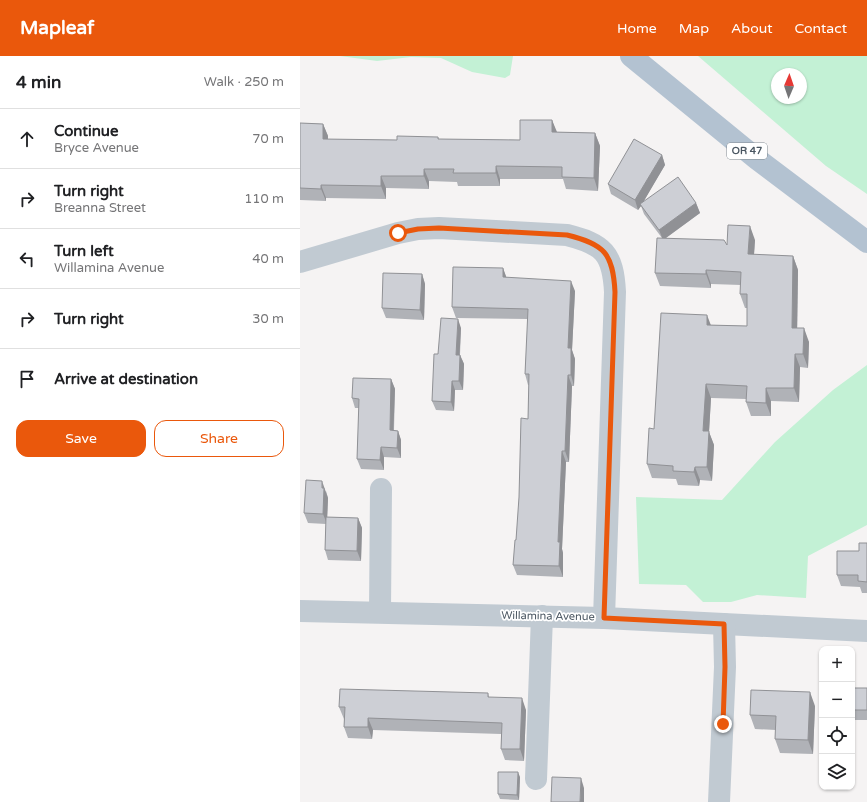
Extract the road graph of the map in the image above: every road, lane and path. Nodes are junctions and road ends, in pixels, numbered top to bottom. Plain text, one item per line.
1 (631, 56) edge
2 (867, 242) edge
3 (300, 262) edge
4 (381, 489) dead end
5 (300, 611) edge
6 (380, 612) junction
7 (542, 616) junction
8 (604, 618) junction
9 (724, 624) junction
10 (867, 631) edge
11 (536, 779) dead end
12 (720, 802) edge

1 - 2 main road, OR 47
3 - 8 street
4 - 6 street
5 - 6 street, Willamina Avenue
6 - 7 street, Willamina Avenue
7 - 8 street, Willamina Avenue
7 - 11 street
8 - 9 street, Willamina Avenue
9 - 10 street, Willamina Avenue
9 - 12 street

